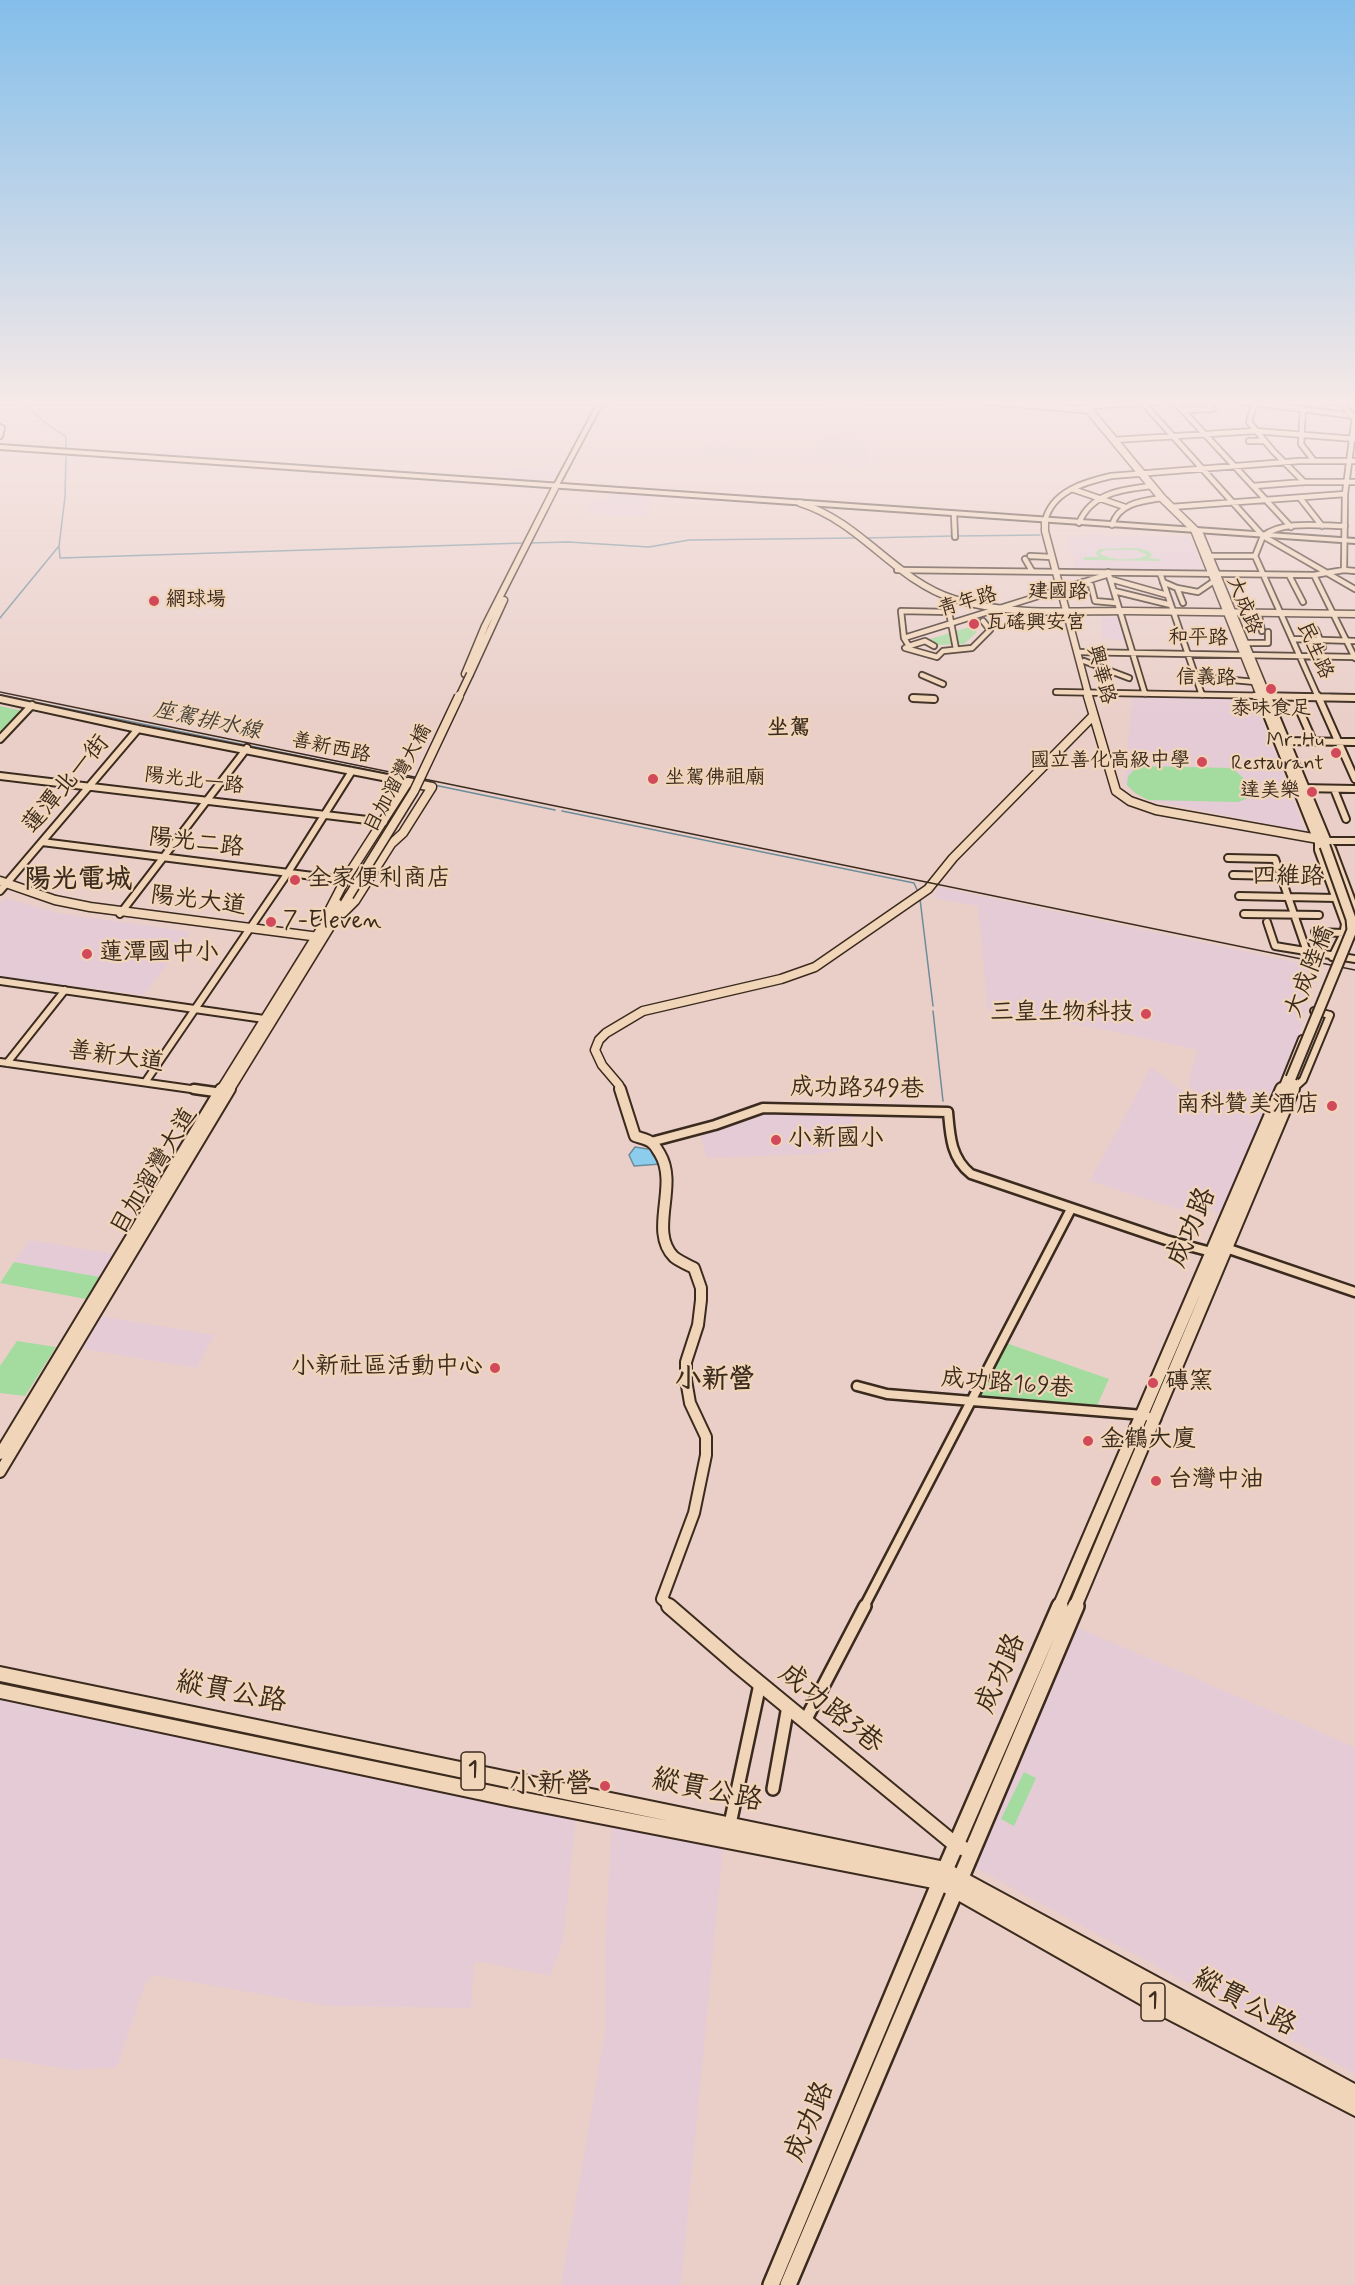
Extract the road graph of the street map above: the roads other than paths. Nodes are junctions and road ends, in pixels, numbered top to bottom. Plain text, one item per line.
1 (549, 505) edge
2 (797, 505) edge
3 (803, 505) edge
4 (813, 505) edge
5 (1051, 505) edge
6 (1090, 505) edge
7 (1118, 505) edge
8 (1135, 505) edge
9 (1169, 505) edge
10 (1200, 505) edge
11 (1235, 505) edge
12 (1270, 505) edge
13 (1305, 505) edge
14 (1344, 505) edge
15 (812, 506) junction
16 (830, 506) junction
17 (1125, 507) junction
18 (1171, 507) junction
19 (1344, 513) junction
20 (954, 514) junction
21 (1355, 514) edge
22 (1045, 521) junction
23 (1079, 523) junction
24 (1112, 525) junction
25 (1322, 526) junction
26 (1345, 526) junction
27 (1291, 527) junction
28 (1195, 531) junction
29 (1262, 535) junction
30 (955, 537) dead end
31 (859, 539) junction
32 (1344, 541) junction
33 (1355, 541) edge
34 (1206, 556) junction
35 (1255, 556) junction
36 (1052, 557) junction
37 (1308, 562) junction
38 (899, 569) junction
39 (1344, 570) junction
40 (1032, 571) junction
41 (1355, 571) edge
42 (1059, 572) junction
43 (1160, 573) junction
44 (1328, 573) junction
45 (1263, 574) junction
46 (1109, 575) junction
47 (1289, 575) junction
48 (1305, 575) junction
49 (1314, 575) junction
50 (1214, 576) junction
51 (1083, 582) junction
52 (1163, 582) junction
53 (1063, 588) junction
54 (1177, 588) junction
55 (1355, 589) edge
56 (1114, 591) junction
57 (1167, 595) junction
58 (1303, 602) dead end
59 (1118, 603) junction
60 (1183, 603) dead end
61 (1001, 609) junction
62 (1172, 610) junction
63 (1070, 612) junction
64 (1120, 612) junction
65 (1230, 614) junction
66 (1281, 615) junction
67 (1334, 615) junction
68 (1259, 616) junction
69 (1355, 616) edge
70 (983, 621) dead end
71 (952, 624) junction
72 (1316, 630) dead end
73 (904, 638) junction
74 (1292, 639) junction
75 (1320, 639) junction
76 (1346, 640) junction
77 (1355, 641) edge
78 (1245, 643) junction
79 (909, 646) junction
80 (934, 646) dead end
81 (1323, 647) dead end
82 (956, 649) junction
83 (1080, 652) junction
84 (1133, 653) junction
85 (1188, 654) junction
86 (1247, 655) junction
87 (1300, 656) junction
88 (1355, 657) edge
89 (1084, 661) junction
90 (922, 675) dead end
91 (1129, 678) dead end
92 (1212, 678) dead end
93 (1255, 682) junction
94 (943, 684) dead end
95 (1056, 692) dead end
96 (1090, 693) junction
97 (1146, 694) junction
98 (1202, 695) junction
99 (1264, 696) junction
100 (1318, 697) junction
101 (913, 698) dead end
102 (1355, 698) edge
103 (0, 699) edge
104 (934, 699) dead end
105 (32, 705) junction
106 (1299, 709) dead end
107 (1093, 716) junction
108 (138, 729) junction
109 (0, 739) edge
110 (1282, 741) junction
111 (1313, 741) junction
112 (1338, 742) junction
113 (1355, 742) edge
114 (247, 748) junction
115 (352, 771) junction
116 (0, 776) edge
117 (1355, 779) edge
118 (408, 782) junction
119 (88, 787) junction
120 (1301, 788) junction
121 (1334, 789) junction
122 (1355, 789) edge
123 (205, 800) junction
124 (323, 815) junction
125 (1346, 819) dead end
126 (384, 822) junction
127 (1355, 841) edge
128 (42, 842) junction
129 (1323, 842) junction
130 (162, 858) junction
131 (1228, 858) dead end
132 (286, 874) junction
133 (1233, 875) dead end
134 (1281, 876) junction
135 (345, 880) junction
136 (2, 886) edge
137 (1239, 894) dead end
138 (346, 895) joint
139 (1289, 895) junction
140 (1336, 896) junction
141 (1353, 897) edge
142 (1355, 909) edge
143 (121, 913) junction
144 (1245, 914) dead end
145 (1296, 915) junction
146 (1319, 915) dead end
147 (1267, 922) dead end
148 (247, 929) junction
149 (1315, 932) dead end
150 (1344, 933) junction
151 (320, 935) junction
152 (1307, 952) junction
153 (1332, 957) junction
154 (1355, 959) edge
155 (0, 981) edge
156 (65, 990) junction
157 (193, 1010) junction
158 (264, 1019) junction
159 (3, 1062) edge
160 (146, 1081) junction
161 (1289, 1084) junction
162 (223, 1093) junction
163 (651, 1142) junction
164 (1071, 1209) junction
165 (1220, 1251) junction
166 (1355, 1292) edge
167 (857, 1386) dead end
168 (973, 1401) junction
169 (1149, 1417) junction
170 (0, 1454) edge
171 (0, 1472) edge
172 (0, 1674) edge
173 (760, 1684) junction
174 (0, 1692) edge
175 (788, 1706) junction
176 (805, 1721) junction
177 (773, 1789) dead end
178 (730, 1824) junction
179 (956, 1845) junction
180 (971, 1852) junction
181 (951, 1879) junction
182 (1355, 2094) edge
183 (1355, 2108) edge
184 (771, 2285) edge
185 (788, 2285) edge

1 - 138 street, 目加溜灣大橋, bridge
2 - 31 street, 建國路
3 - 15 main road
4 - 16 main road
5 - 22 street
6 - 23 street
7 - 17 street
8 - 17 street
9 - 18 main road
10 - 18 street
11 - 29 street
12 - 27 street
13 - 25 street
14 - 19 street
15 - 16 main road
15 - 31 street, 建國路
16 - 20 main road
17 - 24 street
18 - 28 main road
19 - 21 street
19 - 26 street
20 - 22 main road
20 - 30 street
22 - 23 main road
22 - 36 street, 興華路
22 - 42 street, 興華路
23 - 24 main road
24 - 28 main road
25 - 26 street
25 - 27 street
26 - 32 street
27 - 29 street
28 - 29 main road
28 - 34 main road, 大成路
29 - 32 main road
29 - 35 street
29 - 37 street
31 - 38 street, 建國路
32 - 33 main road
32 - 39 street
34 - 35 street
34 - 50 main road, 大成路
35 - 45 street, 民生路
36 - 40 street
36 - 42 street, 興華路
37 - 44 street
37 - 48 street
38 - 40 street, 青年路
38 - 61 street, 建國路
39 - 41 street, 青年路
39 - 44 street, 青年路
40 - 42 street, 青年路
42 - 46 street, 青年路
42 - 53 street, 興華路
43 - 46 street, 青年路
43 - 50 street, 青年路
43 - 52 street
44 - 49 street, 青年路
44 - 55 street
45 - 47 street, 青年路
45 - 50 street, 青年路
45 - 66 street, 民生路
46 - 51 street, 青年路
46 - 56 street
46 - 57 street
47 - 48 street, 青年路
47 - 58 street
48 - 49 street, 青年路
49 - 67 street
50 - 54 street
50 - 65 main road, 大成路
51 - 53 street, 青年路
51 - 59 street
52 - 54 street
52 - 57 street
53 - 61 street, 青年路
53 - 63 street, 興華路
54 - 60 street
56 - 59 street
56 - 62 street
57 - 62 street
59 - 64 street
61 - 63 street, 建國路
61 - 71 street, 青年路
62 - 64 street, 建國路
62 - 65 street, 建國路
62 - 85 street
63 - 64 street, 建國路
63 - 83 street, 興華路
64 - 84 street
65 - 66 street, 建國路
65 - 68 street, 建國路
65 - 78 main road, 大成路
65 - 86 main road, 大成路
66 - 67 street, 建國路
66 - 68 street, 建國路
66 - 74 street, 民生路
67 - 69 street, 建國路
67 - 76 street
68 - 78 street
70 - 82 street
71 - 73 street, 青年路
71 - 73 street
71 - 82 street
72 - 75 street
73 - 79 street
74 - 75 street
74 - 87 street, 民生路
75 - 76 street
75 - 81 street
76 - 77 street
76 - 88 street
78 - 86 main road, 大成路
79 - 80 street
79 - 82 street
83 - 84 street, 和平路
83 - 89 street, 興華路
83 - 96 street, 興華路
84 - 85 street, 和平路
84 - 97 street
85 - 86 street, 和平路
85 - 98 street
86 - 87 street, 和平路
86 - 93 main road, 大成路
86 - 99 main road, 大成路
87 - 88 street, 和平路
87 - 100 street, 民生路
89 - 91 street
89 - 96 street, 興華路
90 - 94 street
92 - 93 street
93 - 99 main road, 大成路
95 - 96 street, 信義路
96 - 97 street, 信義路
96 - 107 street, 興華路
96 - 129 street, 興華路
97 - 98 street, 信義路
98 - 99 street, 信義路
99 - 100 street, 信義路
99 - 110 main road, 大成路
100 - 102 street, 信義路
100 - 112 street, 民生路
101 - 104 street
103 - 105 street, 善新西路
105 - 108 street, 善新西路
105 - 109 street
106 - 111 street
107 - 129 street, 興華路
107 - 163 street
108 - 114 street, 善新西路
108 - 119 street, 蓮潭北一街
110 - 111 street
110 - 120 main road, 大成路
111 - 112 street
112 - 113 street
112 - 117 street, 民生路
114 - 115 street, 善新西路
114 - 123 street
115 - 118 street, 善新西路
115 - 124 street
116 - 119 street, 陽光北一路
118 - 126 street
118 - 151 street
119 - 123 street, 陽光北一路
119 - 128 street, 蓮潭北一街
120 - 121 street
120 - 129 main road, 大成路
121 - 122 street
121 - 125 street
123 - 124 street, 陽光北一路
123 - 130 street
124 - 126 street, 陽光北一路
124 - 132 street
126 - 135 street
127 - 129 street
128 - 130 street, 陽光二路
128 - 136 street, 蓮潭北一街
129 - 140 street, 大成路
129 - 141 street, 大成路
129 - 161 main road, 大成陸橋, bridge
130 - 132 street, 陽光二路
130 - 143 street
131 - 134 street
132 - 135 street, 陽光二路
132 - 148 street
133 - 134 street
134 - 139 street
135 - 151 street
136 - 143 street, 陽光大道
137 - 139 street, 四維路
138 - 151 street, 目加溜灣大道
139 - 140 street, 四維路
139 - 145 street
140 - 150 street, 大成路
141 - 142 street, 大成路
143 - 148 street, 陽光大道
144 - 145 street
145 - 146 street
145 - 152 street
147 - 152 street
148 - 151 street, 陽光大道
148 - 157 street
149 - 150 street
150 - 153 street
151 - 158 street, 目加溜灣大道
151 - 162 street, 目加溜灣大道
152 - 153 street
153 - 154 street
155 - 156 street
156 - 157 street
156 - 159 street
157 - 158 street
157 - 160 street
158 - 162 street, 目加溜灣大道
159 - 160 street, 善新大道
160 - 162 street, 善新大道
161 - 161 street, 成功路
161 - 165 main road, 成功路
162 - 170 street, 目加溜灣大道
162 - 171 street, 目加溜灣大道
163 - 164 street, 成功路349巷
163 - 173 street, 成功路3巷
164 - 165 street, 成功路349巷
164 - 168 street
165 - 166 street, 成功路349巷
165 - 169 main road, 成功路
167 - 168 street, 成功路169巷
168 - 169 street, 成功路169巷
168 - 176 street
169 - 179 main road, 成功路
169 - 180 main road, 成功路
172 - 178 main road, 縱貫公路 / 1
173 - 175 street, 成功路3巷
173 - 178 street
174 - 181 main road, 縱貫公路 / 1
175 - 176 street, 成功路3巷
175 - 177 street
176 - 179 street, 成功路3巷
178 - 181 main road, 縱貫公路 / 1
179 - 180 street, 成功路3巷
179 - 181 main road, 成功路
180 - 181 main road, 成功路
181 - 182 main road, 縱貫公路 / 1
181 - 183 main road, 縱貫公路 / 1
181 - 184 main road, 成功路
181 - 185 main road, 成功路

